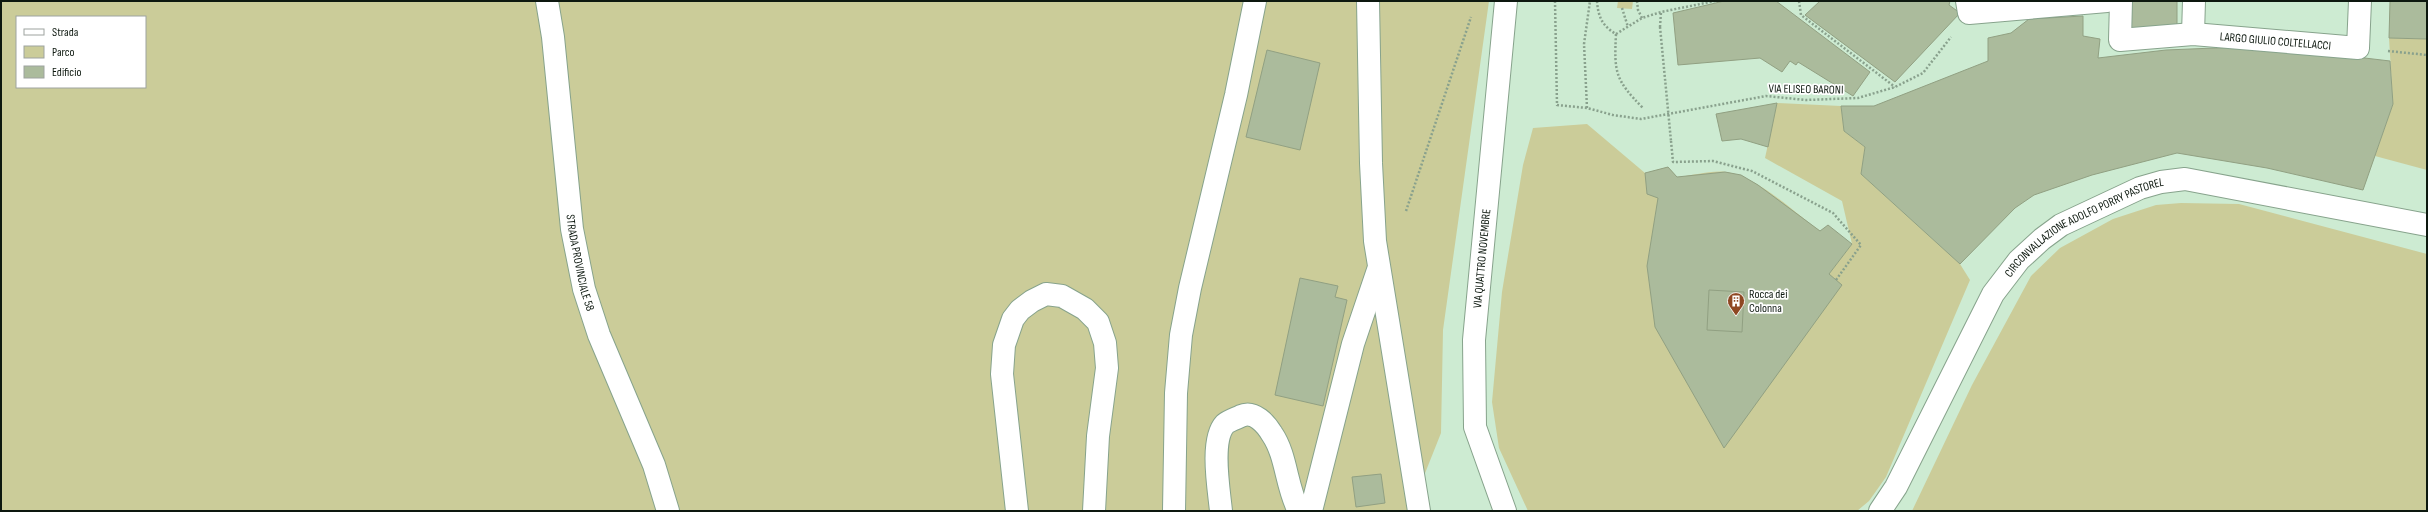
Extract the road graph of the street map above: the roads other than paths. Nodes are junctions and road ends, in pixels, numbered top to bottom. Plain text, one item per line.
1 (547, 1) edge
2 (1255, 1) edge
3 (1368, 1) edge
4 (1506, 1) edge
5 (2107, 1) edge
6 (2121, 1) edge
7 (2194, 1) edge
8 (2360, 1) edge
9 (1968, 7) edge
10 (2193, 34) junction
11 (2427, 225) edge
12 (1378, 270) junction
13 (668, 511) edge
14 (1017, 511) edge
15 (1094, 511) edge
16 (1174, 511) edge
17 (1221, 511) edge
18 (1300, 511) edge
19 (1311, 511) edge
20 (1419, 511) edge
21 (1505, 511) edge
22 (1880, 511) edge

1 - 13 street, STRADA PROVINCIALE 58
2 - 16 street
3 - 12 street
4 - 21 street, VIA QUATTRO NOVEMBRE
5 - 9 street
6 - 10 street, LARGO GIULIO COLTELLACCI
7 - 10 street
8 - 10 street, LARGO GIULIO COLTELLACCI
11 - 22 street, CIRCONVALLAZIONE ADOLFO PORRY PASTOREL
12 - 19 street
12 - 20 street
14 - 15 street
17 - 18 street

